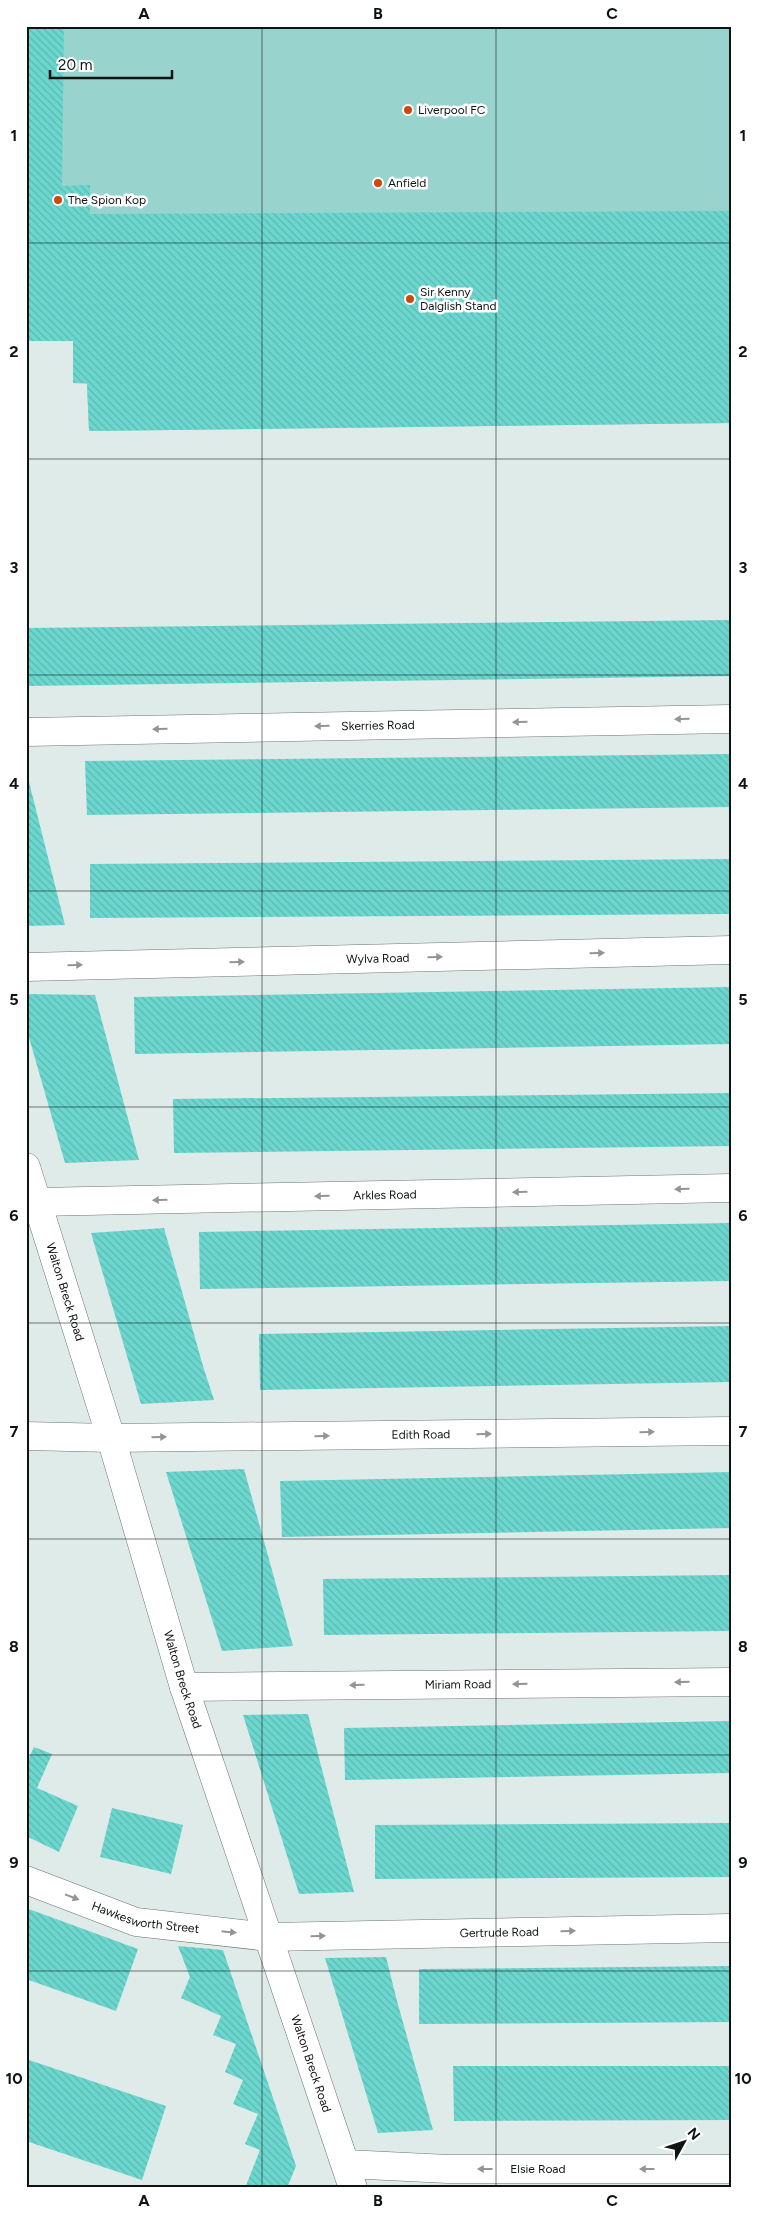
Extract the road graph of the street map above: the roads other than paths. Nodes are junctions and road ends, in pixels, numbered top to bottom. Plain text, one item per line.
1 (731, 719) edge
2 (26, 732) edge
3 (731, 950) edge
4 (26, 967) edge
5 (26, 1167) edge
6 (731, 1188) edge
7 (37, 1202) junction
8 (731, 1431) edge
9 (26, 1436) edge
10 (111, 1438) junction
11 (731, 1682) edge
12 (184, 1687) junction
13 (26, 1880) edge
14 (731, 1928) edge
15 (269, 1937) junction
16 (731, 2169) edge
17 (349, 2176) edge

1 -> 2 street, Skerries Road
4 -> 3 street, Wylva Road
5 - 7 street, Walton Breck Road
6 -> 7 street, Arkles Road
7 - 10 street, Walton Breck Road
10 -> 8 street, Edith Road
9 - 10 street, Edith Road
10 - 12 street, Walton Breck Road
11 -> 12 street, Miriam Road
12 - 15 street, Walton Breck Road
13 -> 15 street, Hawkesworth Street
15 -> 14 street, Gertrude Road
15 - 17 street, Walton Breck Road
16 -> 17 street, Elsie Road

